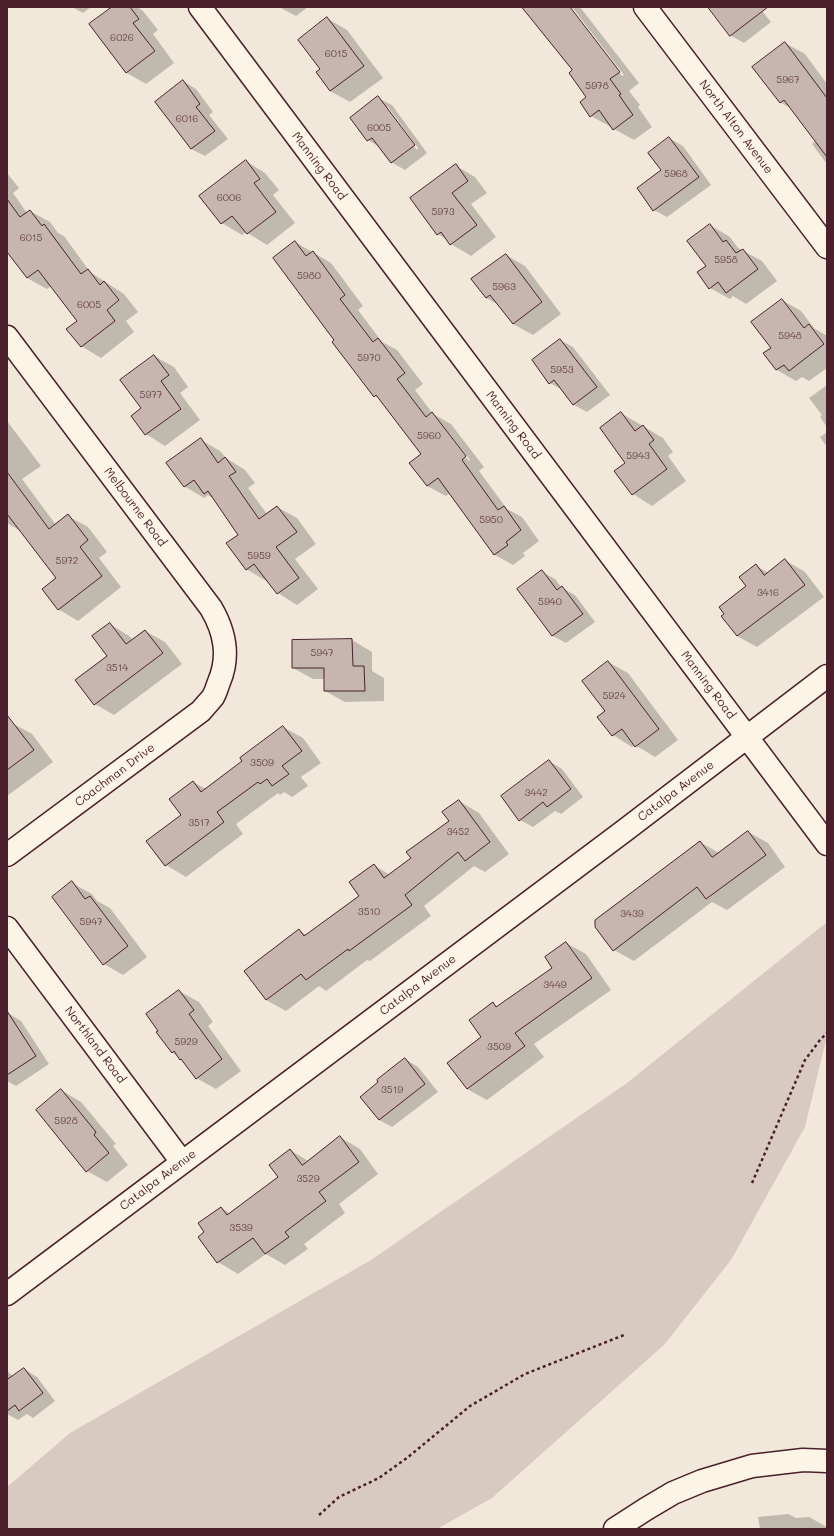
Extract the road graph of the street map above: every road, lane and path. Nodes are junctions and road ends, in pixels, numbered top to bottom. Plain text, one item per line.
1 (200, 7) edge
2 (644, 7) edge
3 (827, 247) edge
4 (7, 337) edge
5 (827, 676) edge
6 (216, 690) joint
7 (747, 737) junction
8 (827, 844) edge
9 (7, 854) edge
10 (7, 928) edge
11 (827, 1033) edge
12 (182, 1162) junction
13 (752, 1183) dead end
14 (7, 1294) edge
15 (624, 1335) dead end
16 (827, 1461) edge
17 (319, 1515) dead end
18 (615, 1529) edge

1 - 7 street, Manning Road
2 - 3 street, North Alton Avenue
4 - 6 street, Melbourne Road
5 - 7 street, Catalpa Avenue
6 - 9 street, Coachman Drive
7 - 8 street, Manning Road
7 - 12 street, Catalpa Avenue
10 - 12 street, Northland Road
11 - 13 path
12 - 14 street, Catalpa Avenue
15 - 17 path
16 - 18 street

